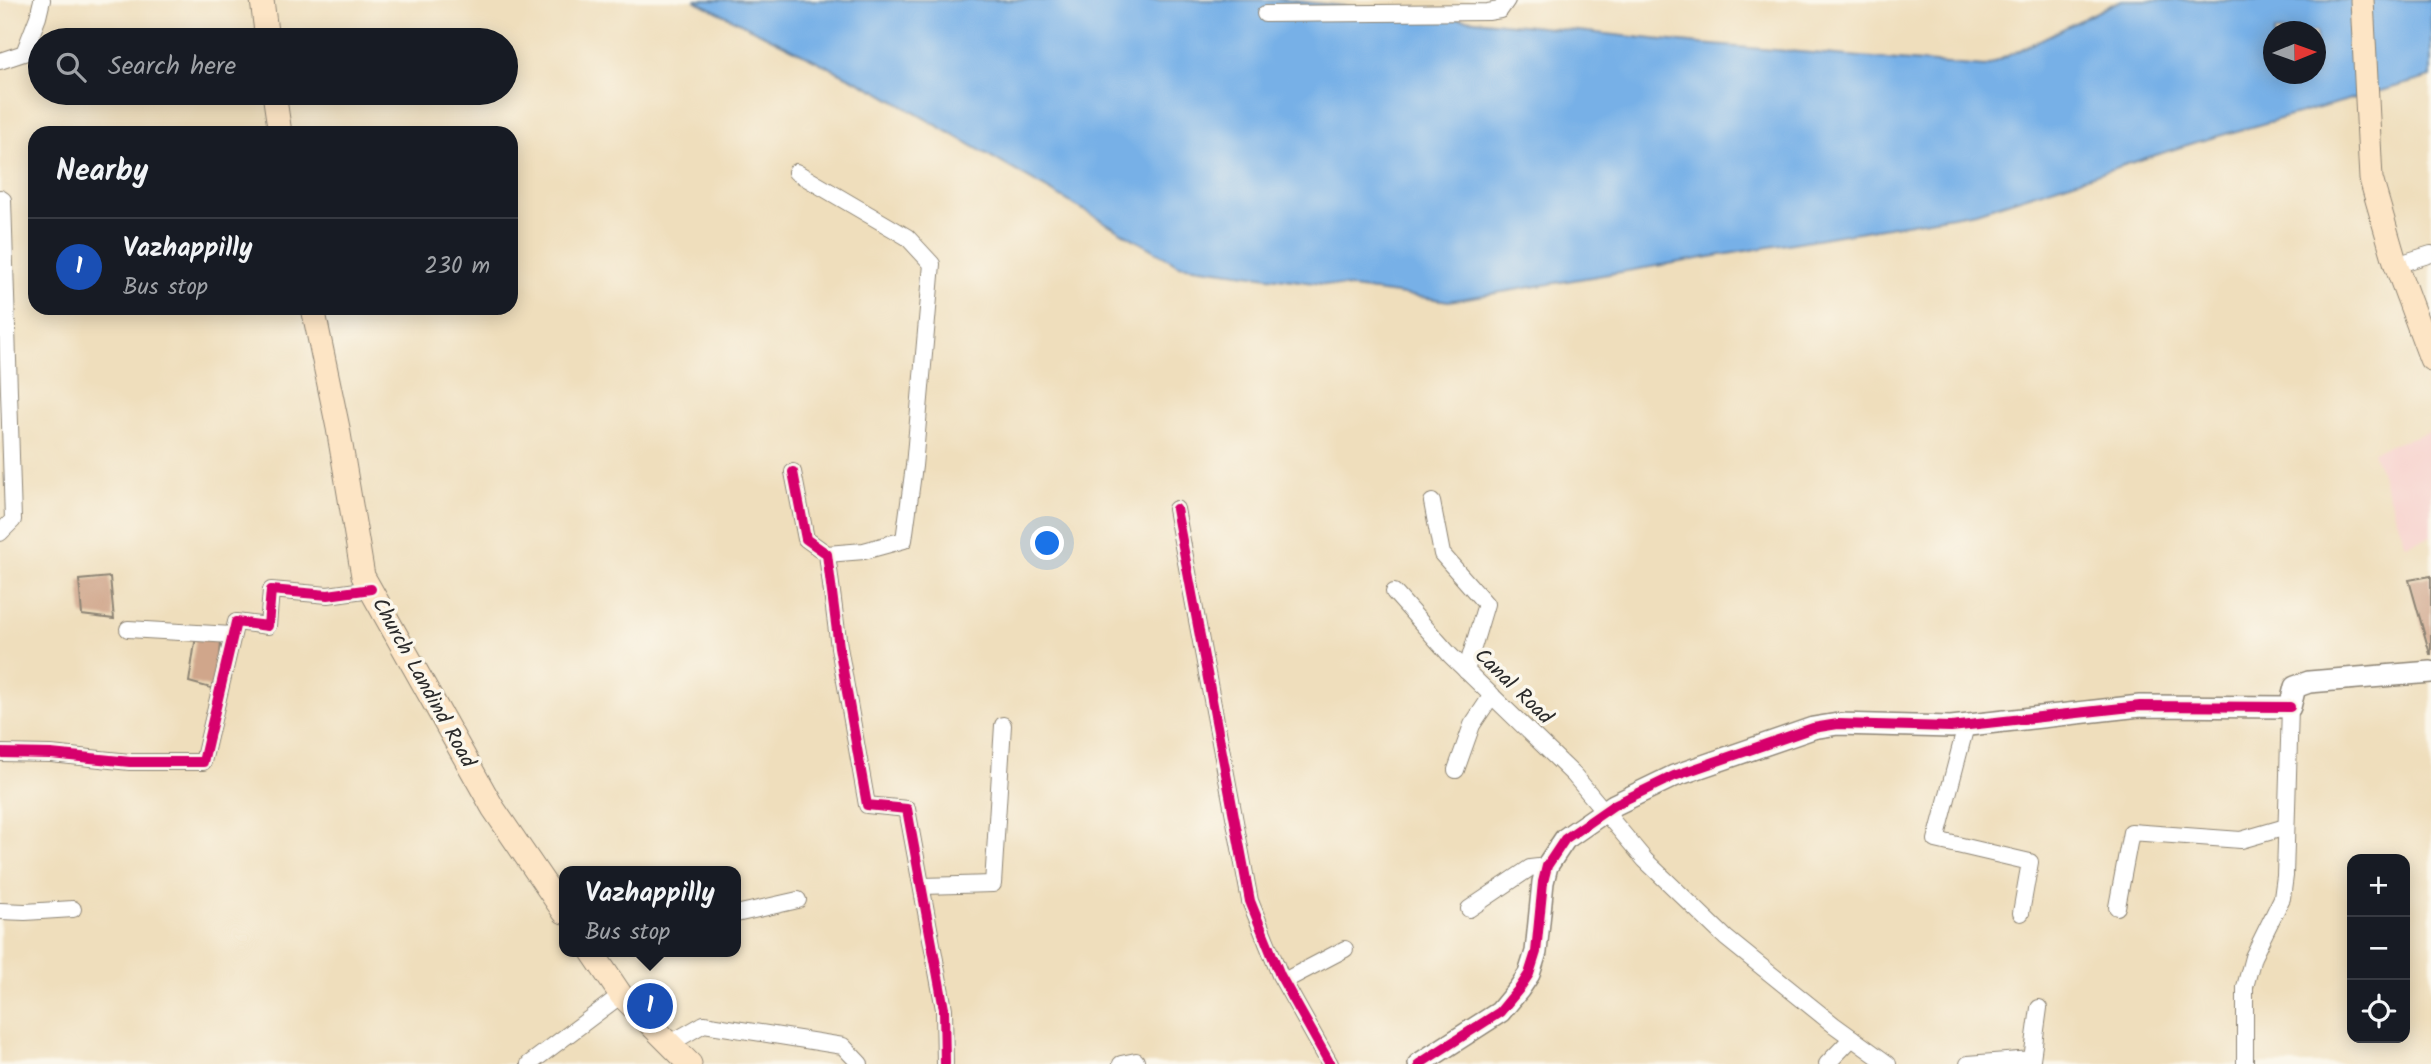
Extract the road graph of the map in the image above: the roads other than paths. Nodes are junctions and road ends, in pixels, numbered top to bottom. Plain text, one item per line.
1 (42, 0) edge
2 (262, 0) edge
3 (1507, 0) edge
4 (2362, 0) edge
5 (1265, 14) dead end
6 (34, 28) edge
7 (266, 28) edge
8 (28, 43) edge
9 (0, 61) edge
10 (276, 105) edge
11 (279, 126) edge
12 (796, 172) dead end
13 (0, 198) edge
14 (2431, 254) edge
15 (2396, 265) junction
16 (314, 315) edge
17 (2431, 359) edge
18 (793, 472) dead end
19 (1432, 502) dead end
20 (1176, 509) dead end
21 (0, 533) edge
22 (827, 555) junction
23 (371, 589) junction
24 (1394, 592) dead end
25 (128, 629) dead end
26 (232, 635) junction
27 (1466, 671) junction
28 (2431, 672) edge
29 (1492, 695) junction
30 (2290, 707) junction
31 (1003, 725) dead end
32 (1966, 726) junction
33 (0, 753) edge
34 (1456, 770) dead end
35 (1604, 812) junction
36 (2286, 827) junction
37 (1546, 866) junction
38 (923, 886) junction
39 (798, 900) dead end
40 (559, 905) edge
41 (2117, 907) dead end
42 (74, 909) dead end
43 (1469, 909) dead end
44 (0, 911) edge
45 (741, 913) edge
46 (2021, 913) dead end
47 (1345, 948) dead end
48 (601, 957) edge
49 (1284, 981) junction
50 (621, 995) junction
51 (2039, 1008) dead end
52 (1852, 1038) junction
53 (669, 1044) junction
54 (529, 1064) edge
55 (690, 1064) edge
56 (860, 1064) edge
57 (945, 1064) edge
58 (1330, 1064) edge
59 (1419, 1064) edge
60 (1827, 1064) edge
61 (1888, 1064) edge
62 (1968, 1064) edge
63 (2245, 1064) edge

1 - 6 street
2 - 7 main road
3 - 5 street
4 - 15 main road
8 - 9 street
10 - 11 main road
12 - 22 street
13 - 21 street
14 - 15 street
15 - 17 main road
16 - 23 main road, Church Landind Road
18 - 22 street
19 - 27 street
20 - 49 street
22 - 38 street
23 - 26 street
23 - 40 main road, Church Landind Road
24 - 27 street, Canal Road
25 - 26 street
26 - 33 street
27 - 29 street, Canal Road
28 - 30 street
29 - 34 street
29 - 35 street, Canal Road
30 - 32 street
30 - 36 street
31 - 38 street
32 - 35 street
32 - 46 street
35 - 37 street
35 - 52 street, Canal Road
36 - 41 street
36 - 63 street
37 - 43 street
37 - 59 street
38 - 57 street
39 - 45 street
42 - 44 street
47 - 49 street
48 - 50 main road
49 - 58 street
50 - 53 main road
50 - 54 street
51 - 62 street
52 - 60 street
52 - 61 street, Canal Road
53 - 55 main road
53 - 56 street

